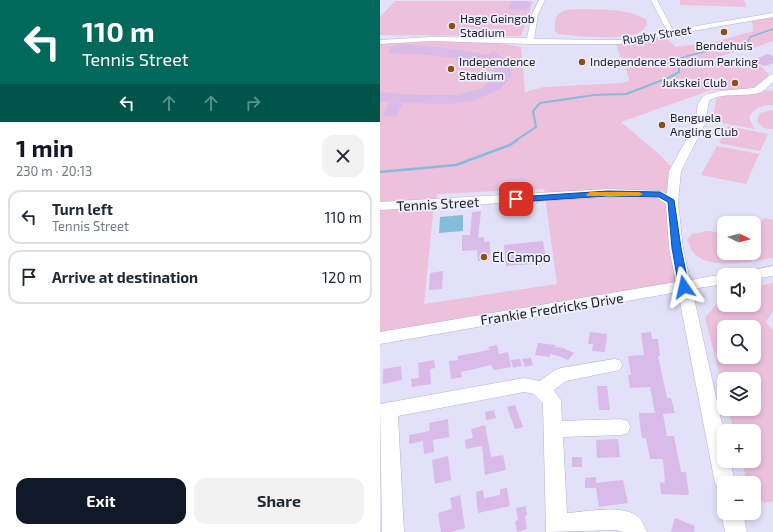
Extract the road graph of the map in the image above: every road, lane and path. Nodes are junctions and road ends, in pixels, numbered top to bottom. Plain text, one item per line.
1 (542, 0) edge
2 (654, 0) edge
3 (773, 15) edge
4 (671, 33) junction
5 (533, 41) junction
6 (380, 42) edge
7 (773, 77) edge
8 (672, 202) junction
9 (380, 206) edge
10 (773, 271) edge
11 (761, 273) edge
12 (717, 281) edge
13 (684, 287) junction
14 (380, 338) edge
15 (614, 365) dead end
16 (542, 389) junction
17 (385, 411) edge
18 (621, 427) dead end
19 (553, 429) junction
20 (724, 476) edge
21 (733, 520) edge
22 (557, 528) edge
23 (393, 532) edge
24 (636, 532) edge
25 (736, 532) edge

1 - 5 street
2 - 4 street
3 - 4 street, Rugby Street
4 - 5 street, Rugby Street
5 - 6 street, Rugby Street
7 - 8 street
8 - 9 street, Tennis Street
8 - 13 street
10 - 11 street
12 - 13 street, Frankie Fredricks Drive
13 - 14 street, Frankie Fredricks Drive
13 - 20 street
15 - 16 street
16 - 17 street
16 - 19 street
17 - 23 street
18 - 19 street
19 - 22 street
21 - 25 street
22 - 24 street

